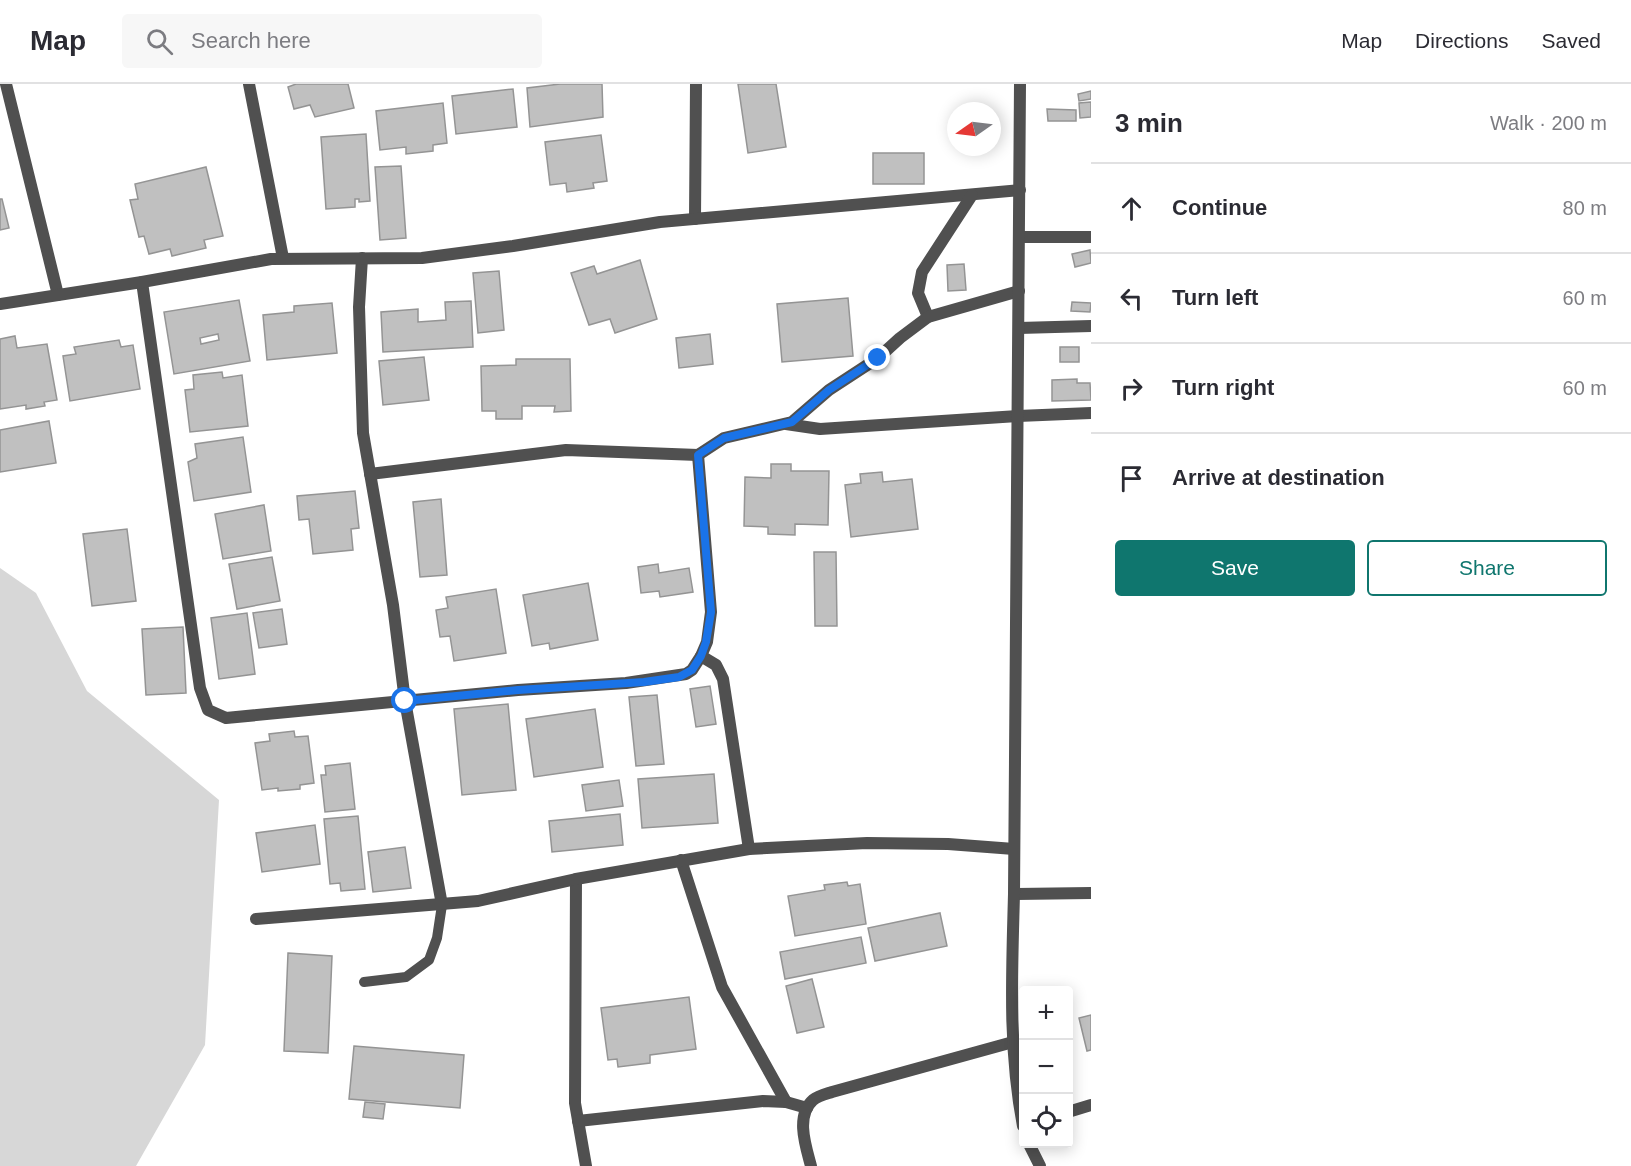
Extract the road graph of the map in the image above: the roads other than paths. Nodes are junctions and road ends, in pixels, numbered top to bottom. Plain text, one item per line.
1 (6, 84) edge
2 (249, 84) edge
3 (696, 84) edge
4 (1020, 84) edge
5 (1020, 190) junction
6 (972, 195) junction
7 (695, 219) junction
8 (1019, 237) junction
9 (1091, 237) edge
10 (283, 258) junction
11 (362, 258) junction
12 (142, 282) junction
13 (1019, 291) junction
14 (58, 295) junction
15 (0, 304) edge
16 (928, 317) junction
17 (1091, 326) edge
18 (1018, 328) junction
19 (1091, 413) edge
20 (1018, 416) junction
21 (786, 424) junction
22 (698, 455) junction
23 (370, 474) junction
24 (701, 656) junction
25 (405, 701) junction
26 (749, 849) junction
27 (1014, 849) junction
28 (681, 860) junction
29 (576, 879) junction
30 (1091, 893) edge
31 (1014, 894) junction
32 (442, 905) junction
33 (256, 919) dead end
34 (364, 982) dead end
35 (1012, 1042) junction
36 (1019, 1095) edge
37 (786, 1102) junction
38 (1091, 1105) edge
39 (807, 1108) junction
40 (1073, 1110) edge
41 (578, 1121) junction
42 (1031, 1148) edge
43 (586, 1166) edge
44 (811, 1166) edge
45 (1040, 1166) edge

1 - 14 street
2 - 10 street
3 - 7 street
4 - 5 street
5 - 6 street
5 - 8 street
6 - 7 street
6 - 16 street
7 - 11 street
8 - 9 street
8 - 13 street
10 - 11 street
10 - 12 street
11 - 23 street
12 - 14 street
12 - 25 street
13 - 16 street
13 - 18 street
14 - 15 street
16 - 21 street
17 - 18 street
18 - 20 street
19 - 20 street
20 - 21 street
20 - 27 street
21 - 22 street
22 - 23 street
22 - 24 street
23 - 25 street
24 - 25 street
24 - 26 street
25 - 32 street
26 - 27 street
26 - 28 street
27 - 31 street
28 - 29 street
28 - 37 street
29 - 32 street
29 - 41 street
30 - 31 street
31 - 35 street
32 - 33 street
32 - 34 lane
35 - 36 street
35 - 39 street
37 - 39 street
37 - 41 street
38 - 40 street
39 - 44 street
41 - 43 street
42 - 45 street

